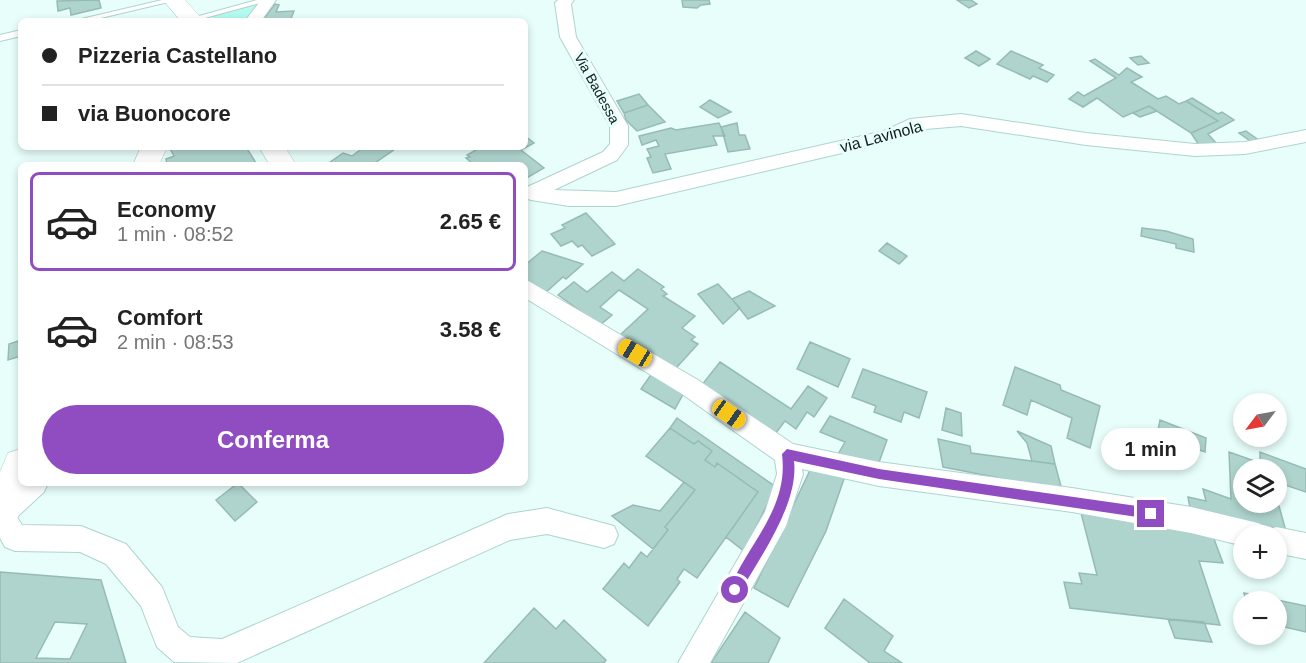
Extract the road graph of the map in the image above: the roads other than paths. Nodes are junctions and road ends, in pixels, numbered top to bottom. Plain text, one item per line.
1 (173, 0) edge
2 (268, 0) edge
3 (567, 0) edge
4 (91, 18) edge
5 (191, 18) edge
6 (200, 18) edge
7 (255, 18) edge
8 (18, 34) edge
9 (0, 38) edge
10 (1306, 136) edge
11 (528, 194) edge
12 (528, 289) edge
13 (787, 454) junction
14 (18, 472) edge
15 (32, 486) edge
16 (0, 514) edge
17 (1233, 530) edge
18 (603, 536) dead end
19 (1287, 542) edge
20 (1306, 546) edge
21 (693, 663) edge

1 - 4 lane
1 - 5 street
2 - 6 lane
2 - 7 street
3 - 11 street, Via Badessa
8 - 9 lane
10 - 11 street, via Lavinola
12 - 13 street
13 - 17 street
13 - 21 street
14 - 16 street
15 - 16 street
16 - 18 street
19 - 20 street

